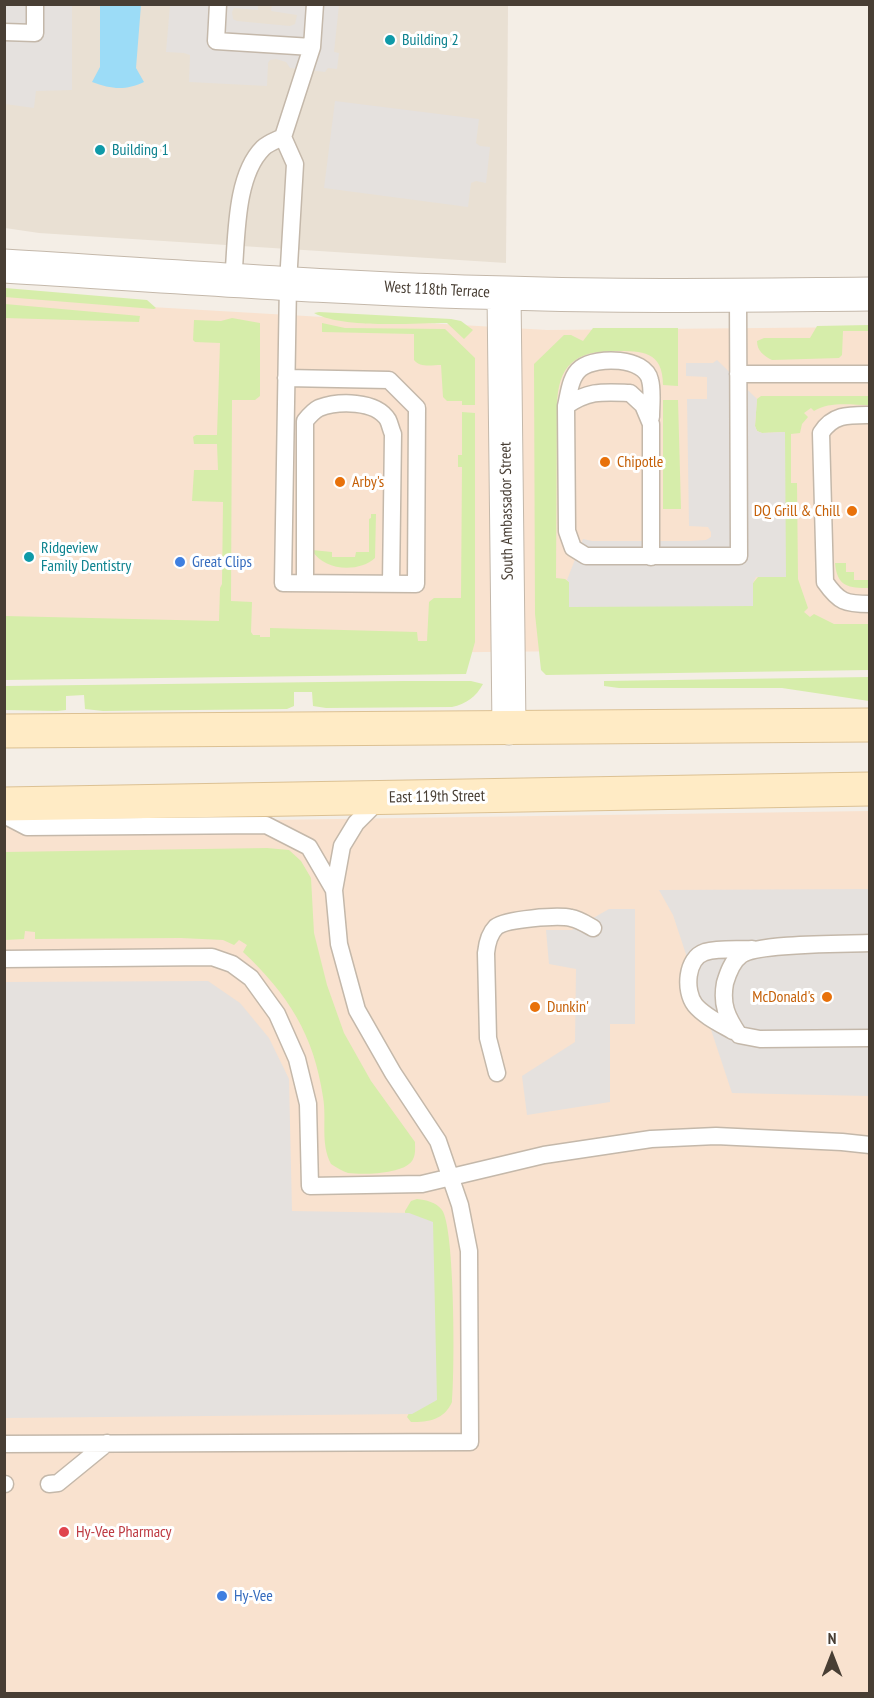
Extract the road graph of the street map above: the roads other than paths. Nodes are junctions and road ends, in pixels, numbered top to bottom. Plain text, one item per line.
1 (34, 4) edge
2 (218, 4) edge
3 (315, 4) edge
4 (4, 33) edge
5 (312, 46) junction
6 (284, 137) junction
7 (4, 266) edge
8 (233, 280) junction
9 (288, 283) junction
10 (504, 293) junction
11 (870, 294) edge
12 (738, 295) junction
13 (738, 374) junction
14 (870, 374) edge
15 (286, 378) junction
16 (566, 406) junction
17 (870, 415) edge
18 (651, 424) junction
19 (651, 557) junction
20 (304, 582) junction
21 (391, 584) junction
22 (870, 604) edge
23 (870, 725) edge
24 (509, 728) junction
25 (4, 731) edge
26 (870, 789) edge
27 (381, 798) junction
28 (4, 804) edge
29 (4, 815) edge
30 (334, 890) junction
31 (593, 928) dead end
32 (870, 943) edge
33 (759, 948) junction
34 (4, 958) edge
35 (738, 1035) junction
36 (870, 1038) edge
37 (497, 1073) dead end
38 (870, 1145) edge
39 (450, 1177) junction
40 (107, 1443) junction
41 (4, 1444) edge
42 (49, 1484) dead end

1 - 4 lane
2 - 5 lane
3 - 5 lane
5 - 6 lane
6 - 8 lane
6 - 9 lane
7 - 8 street, West 118th Terrace
8 - 9 street, West 118th Terrace
9 - 10 street, West 118th Terrace
9 - 15 lane
10 - 12 street, West 118th Terrace
10 - 24 street, South Ambassador Street
11 - 12 street, West 118th Terrace
12 - 13 lane
13 - 14 lane
13 - 19 lane
15 - 20 lane
15 - 21 lane
16 - 18 lane
16 - 18 lane
16 - 19 lane
17 - 22 lane
18 - 19 lane
20 - 21 lane
20 - 21 lane
23 - 24 main road
24 - 25 main road
26 - 27 main road, East 119th Street
27 - 28 main road, East 119th Street
27 - 30 lane
29 - 30 lane
30 - 39 lane
31 - 37 lane
32 - 33 lane
33 - 35 lane
33 - 35 lane
34 - 39 lane
35 - 36 lane
38 - 39 lane
39 - 40 lane
40 - 41 lane
40 - 42 lane

